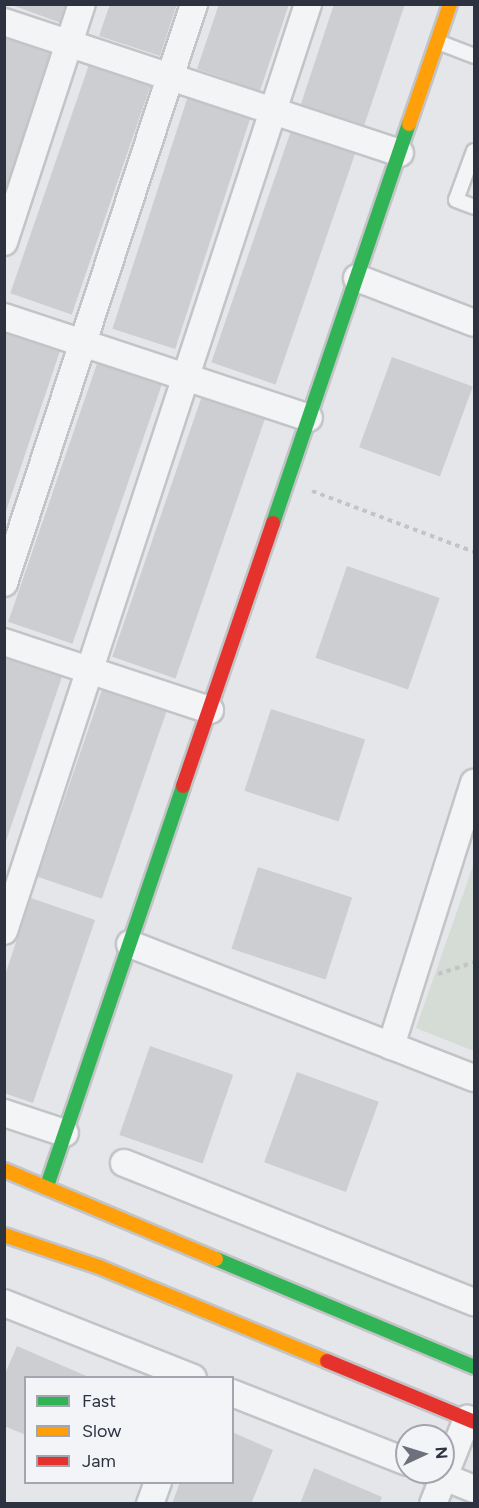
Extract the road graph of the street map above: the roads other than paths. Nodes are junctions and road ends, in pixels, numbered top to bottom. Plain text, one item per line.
1 (82, 4) edge
2 (194, 4) edge
3 (308, 4) edge
4 (450, 4) edge
5 (4, 22) edge
6 (438, 42) junction
7 (69, 44) junction
8 (474, 56) edge
9 (170, 77) junction
10 (273, 111) junction
11 (474, 151) edge
12 (400, 153) junction
13 (474, 207) edge
14 (4, 242) edge
15 (357, 278) junction
16 (4, 317) edge
17 (474, 323) edge
18 (83, 343) junction
19 (186, 377) junction
20 (309, 418) junction
21 (4, 583) edge
22 (4, 642) edge
23 (90, 670) junction
24 (210, 710) junction
25 (474, 783) edge
26 (4, 931) edge
27 (130, 944) junction
28 (391, 1046) junction
29 (474, 1078) edge
30 (4, 1113) edge
31 (65, 1133) junction
32 (124, 1163) dead end
33 (4, 1170) edge
34 (47, 1186) junction
35 (4, 1235) edge
36 (474, 1302) edge
37 (4, 1303) edge
38 (474, 1367) edge
39 (190, 1376) edge
40 (234, 1394) edge
41 (471, 1420) edge
42 (455, 1446) edge
43 (395, 1457) edge
44 (455, 1481) edge
45 (157, 1484) edge
46 (437, 1484) edge
47 (474, 1489) edge
48 (150, 1503) edge
49 (434, 1503) edge

1 - 7 street
2 - 9 street
3 - 10 street
4 - 6 street
5 - 7 street
6 - 8 lane
6 - 12 street
7 - 9 street
7 - 14 street
9 - 10 street
9 - 18 street
10 - 12 street
10 - 19 street
11 - 13 lane
12 - 15 street
15 - 17 street
15 - 20 street
16 - 18 street
18 - 19 street
18 - 21 street
19 - 20 street
19 - 23 street
20 - 24 street
22 - 23 street
23 - 24 street
23 - 26 street
24 - 27 street
25 - 28 street
27 - 28 street
27 - 31 street
28 - 29 street
30 - 31 street
31 - 34 street
32 - 36 street
33 - 34 street
34 - 38 street
35 - 41 street
37 - 39 street
40 - 43 street
41 - 42 street
44 - 47 street
45 - 48 street
46 - 49 street

